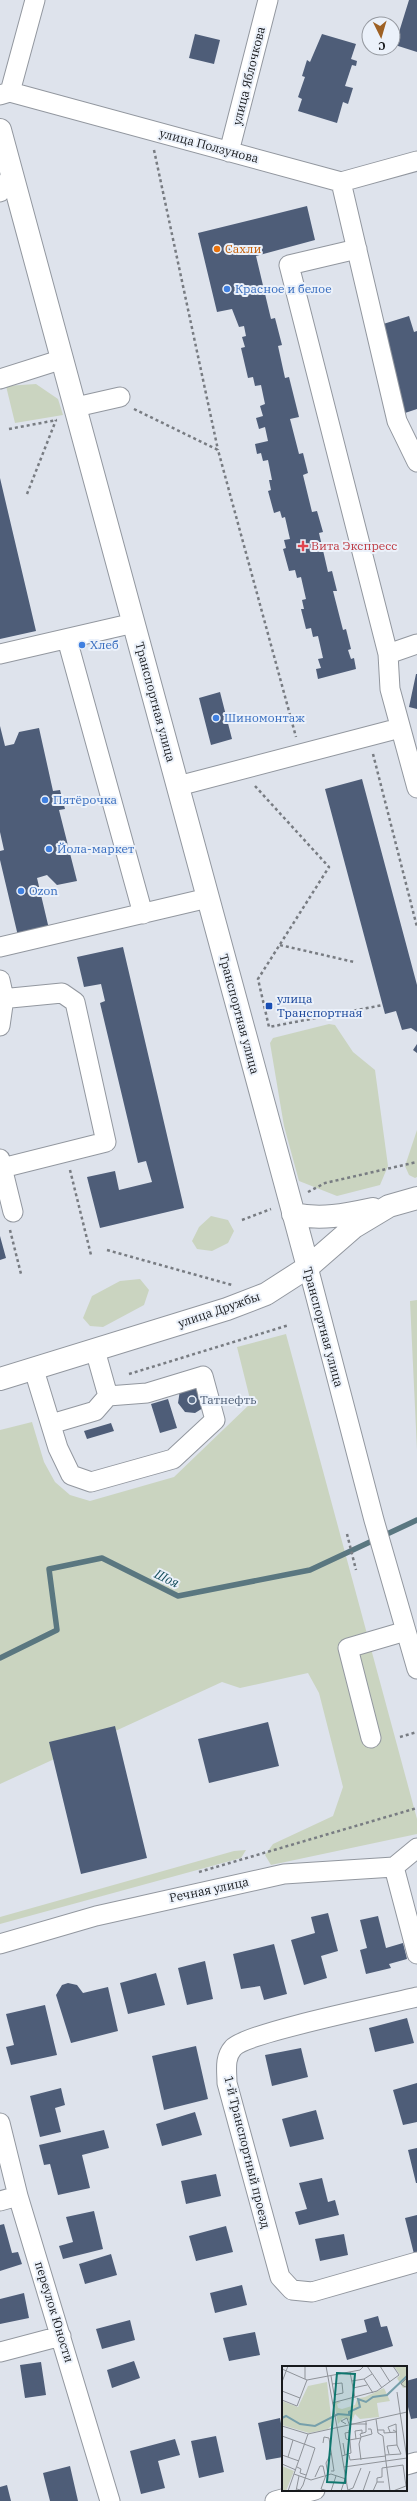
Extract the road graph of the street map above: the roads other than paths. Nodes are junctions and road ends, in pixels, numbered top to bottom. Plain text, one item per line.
1 (35, 0) edge
2 (268, 0) edge
3 (5, 94) edge
4 (0, 130) edge
5 (229, 152) junction
6 (417, 162) edge
7 (341, 182) junction
8 (6, 183) edge
9 (356, 249) junction
10 (63, 359) junction
11 (0, 379) edge
12 (124, 402) road end
13 (77, 412) junction
14 (417, 462) edge
15 (134, 623) junction
16 (67, 639) junction
17 (417, 644) edge
18 (0, 654) edge
19 (388, 654) junction
20 (400, 728) junction
21 (178, 786) junction
22 (417, 788) edge
23 (208, 898) junction
24 (143, 914) junction
25 (0, 947) edge
26 (1, 992) edge
27 (0, 1026) edge
28 (1, 1164) edge
29 (417, 1198) edge
30 (389, 1206) junction
31 (292, 1208) junction
32 (13, 1212) road end
33 (308, 1267) junction
34 (95, 1350) junction
35 (34, 1370) junction
36 (0, 1379) edge
37 (106, 1388) junction
38 (51, 1424) junction
39 (406, 1631) junction
40 (417, 1669) edge
41 (372, 1738) dead end
42 (417, 1848) edge
43 (394, 1867) junction
44 (0, 1944) edge
45 (417, 1954) edge
46 (417, 1997) edge
47 (0, 2123) edge
48 (18, 2196) junction
49 (0, 2201) edge
50 (417, 2262) edge
51 (61, 2336) junction
52 (0, 2352) edge
53 (417, 2462) edge
54 (407, 2465) edge
55 (311, 2491) edge
56 (110, 2501) edge
57 (275, 2501) edge

1 - 3 street
2 - 5 street, улица Яблочкова
3 - 5 street, улица Ползунова
4 - 8 main road
5 - 7 street, улица Ползунова
6 - 7 street
7 - 9 street
8 - 10 main road
9 - 14 street
9 - 19 street
10 - 11 street
10 - 13 main road, Транспортная улица
12 - 13 street
13 - 15 main road, Транспортная улица
15 - 16 street
15 - 21 main road, Транспортная улица
16 - 18 street
16 - 24 street
17 - 19 street
19 - 20 street
20 - 21 street
20 - 22 street
21 - 23 main road, Транспортная улица
23 - 24 street
23 - 31 main road, Транспортная улица
24 - 25 street
26 - 27 street
26 - 28 street
28 - 32 street
29 - 30 main road, улица Дружбы
30 - 31 main road
30 - 33 main road, улица Дружбы
31 - 33 main road, Транспортная улица
33 - 34 main road, улица Дружбы
33 - 39 street, Транспортная улица
34 - 35 main road, улица Дружбы
34 - 37 street
35 - 36 main road, улица Дружбы
35 - 38 street
37 - 38 street
37 - 38 street
39 - 40 street, Транспортная улица
39 - 41 street
42 - 43 street
43 - 44 street, Речная улица
43 - 45 street
46 - 50 street, 1-й Транспортный проезд
47 - 48 street, переулок Юности
48 - 49 street
48 - 51 street, переулок Юности
51 - 52 street
51 - 56 street, переулок Юности
53 - 54 street
55 - 57 street

